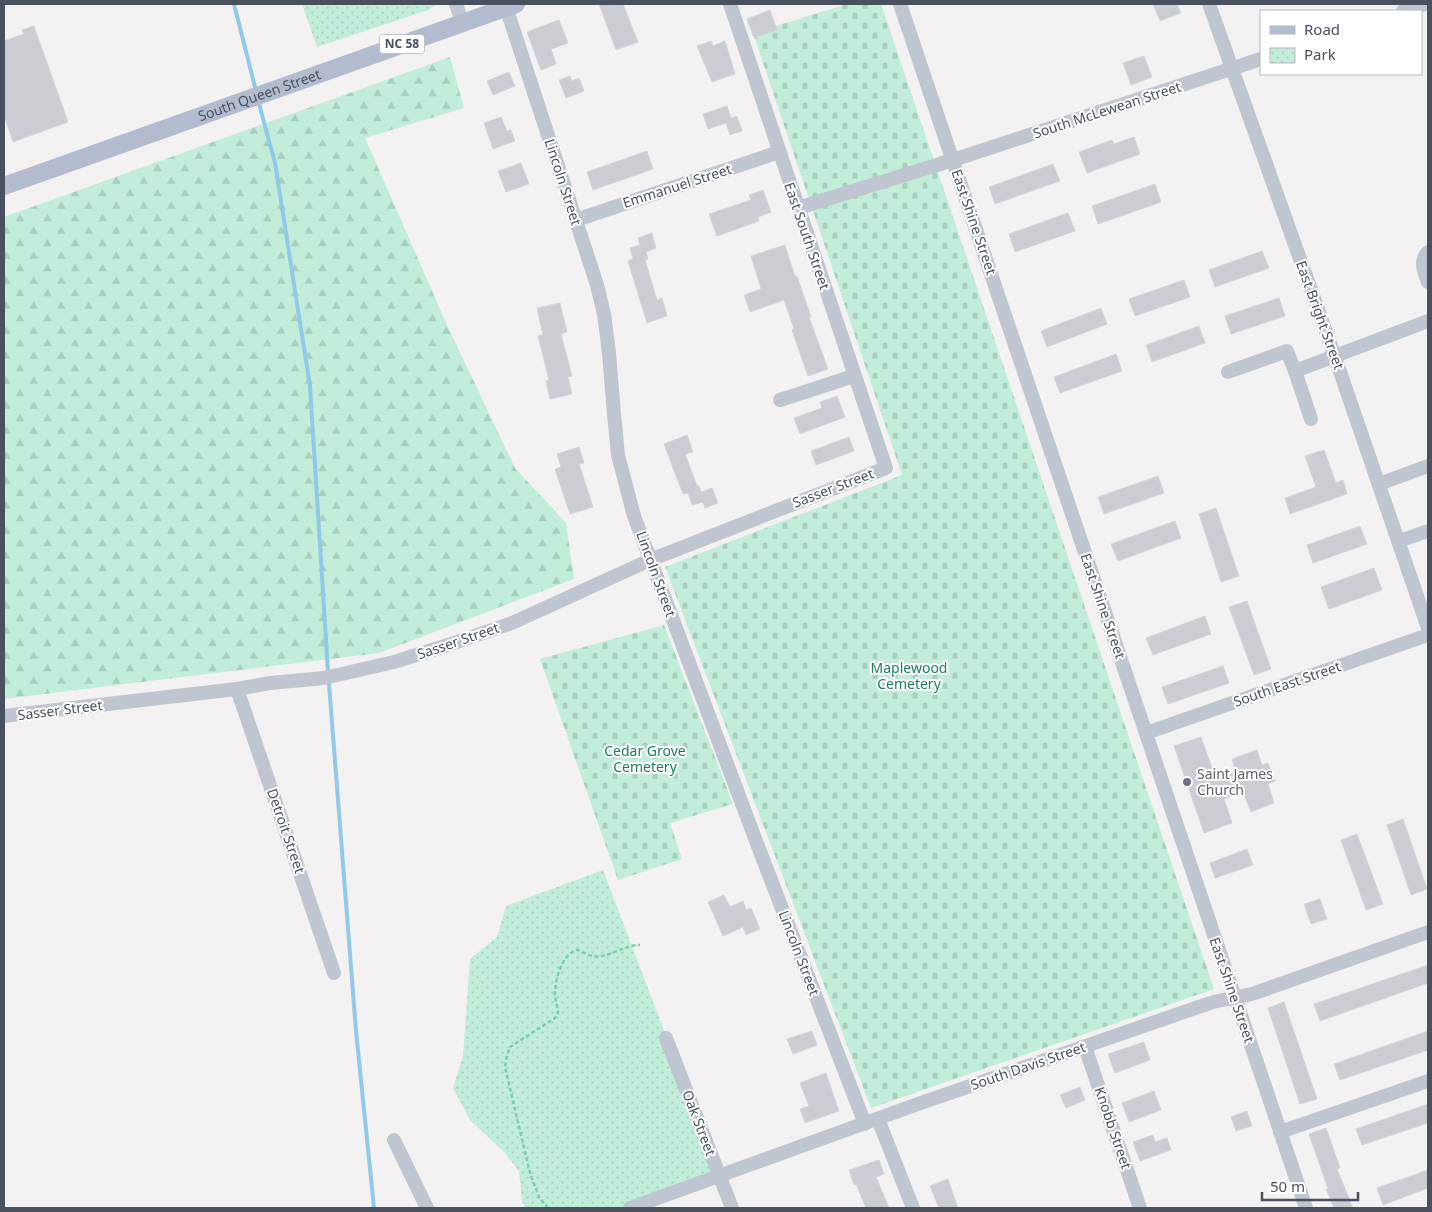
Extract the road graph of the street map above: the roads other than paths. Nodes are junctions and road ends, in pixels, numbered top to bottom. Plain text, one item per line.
1 (456, 4) edge
2 (730, 4) edge
3 (900, 4) edge
4 (1209, 4) edge
5 (1425, 4) edge
6 (511, 5) edge
7 (1406, 10) edge
8 (462, 22) junction
9 (1260, 59) edge
10 (1232, 69) junction
11 (779, 152) junction
12 (953, 160) junction
13 (4, 186) edge
14 (798, 208) junction
15 (576, 220) junction
16 (1428, 252) edge
17 (1428, 282) edge
18 (1428, 321) edge
19 (1335, 356) junction
20 (1295, 371) junction
21 (1228, 372) dead end
22 (854, 376) junction
23 (780, 400) dead end
24 (1311, 419) dead end
25 (1428, 466) edge
26 (886, 468) joint
27 (1379, 484) junction
28 (1428, 530) edge
29 (1399, 541) junction
30 (650, 560) junction
31 (1428, 628) edge
32 (1428, 635) edge
33 (238, 689) junction
34 (4, 716) edge
35 (1146, 733) junction
36 (1428, 932) edge
37 (334, 973) dead end
38 (1235, 997) junction
39 (666, 1038) dead end
40 (1085, 1047) junction
41 (1428, 1081) edge
42 (878, 1119) junction
43 (865, 1124) junction
44 (1280, 1132) junction
45 (394, 1140) dead end
46 (719, 1175) junction
47 (427, 1208) edge
48 (630, 1208) edge
49 (732, 1208) edge
50 (913, 1208) edge
51 (1140, 1208) edge
52 (1306, 1208) edge

1 - 8 street
2 - 11 street, East South Street
3 - 12 street, East Shine Street
4 - 10 street, East Bright Street
5 - 7 street
6 - 8 main road, South Queen Street / NC 58
6 - 15 street, Lincoln Street
8 - 13 main road, South Queen Street / NC 58
9 - 10 street, South McLewean Street
10 - 12 street, South McLewean Street
10 - 19 street, East Bright Street
11 - 14 street, East South Street
11 - 15 street, Emmanuel Street
12 - 14 street, South McLewean Street
12 - 35 street, East Shine Street
14 - 22 street, East South Street
15 - 30 street, Lincoln Street
16 - 17 street
18 - 19 street
19 - 20 street
19 - 27 street, East Bright Street
20 - 21 street
20 - 24 street
22 - 23 street
22 - 26 street, East South Street
25 - 27 street
26 - 30 street, Sasser Street
27 - 29 street, East Bright Street
28 - 29 street
29 - 31 street, East Bright Street
30 - 33 street, Sasser Street
30 - 43 street, Lincoln Street
32 - 35 street, South East Street
33 - 34 street, Sasser Street
33 - 37 street, Detroit Street
35 - 38 street, East Shine Street
36 - 38 street, South Davis Street
38 - 40 street, South Davis Street
38 - 44 street, East Shine Street
39 - 46 street, Oak Street
40 - 42 street, South Davis Street
40 - 51 street, Knobb Street
41 - 44 street
42 - 43 street, South Davis Street
42 - 50 street
43 - 46 street, South Davis Street
44 - 52 street, East Shine Street
45 - 47 street
46 - 48 street, South Davis Street
46 - 49 street, Oak Street

